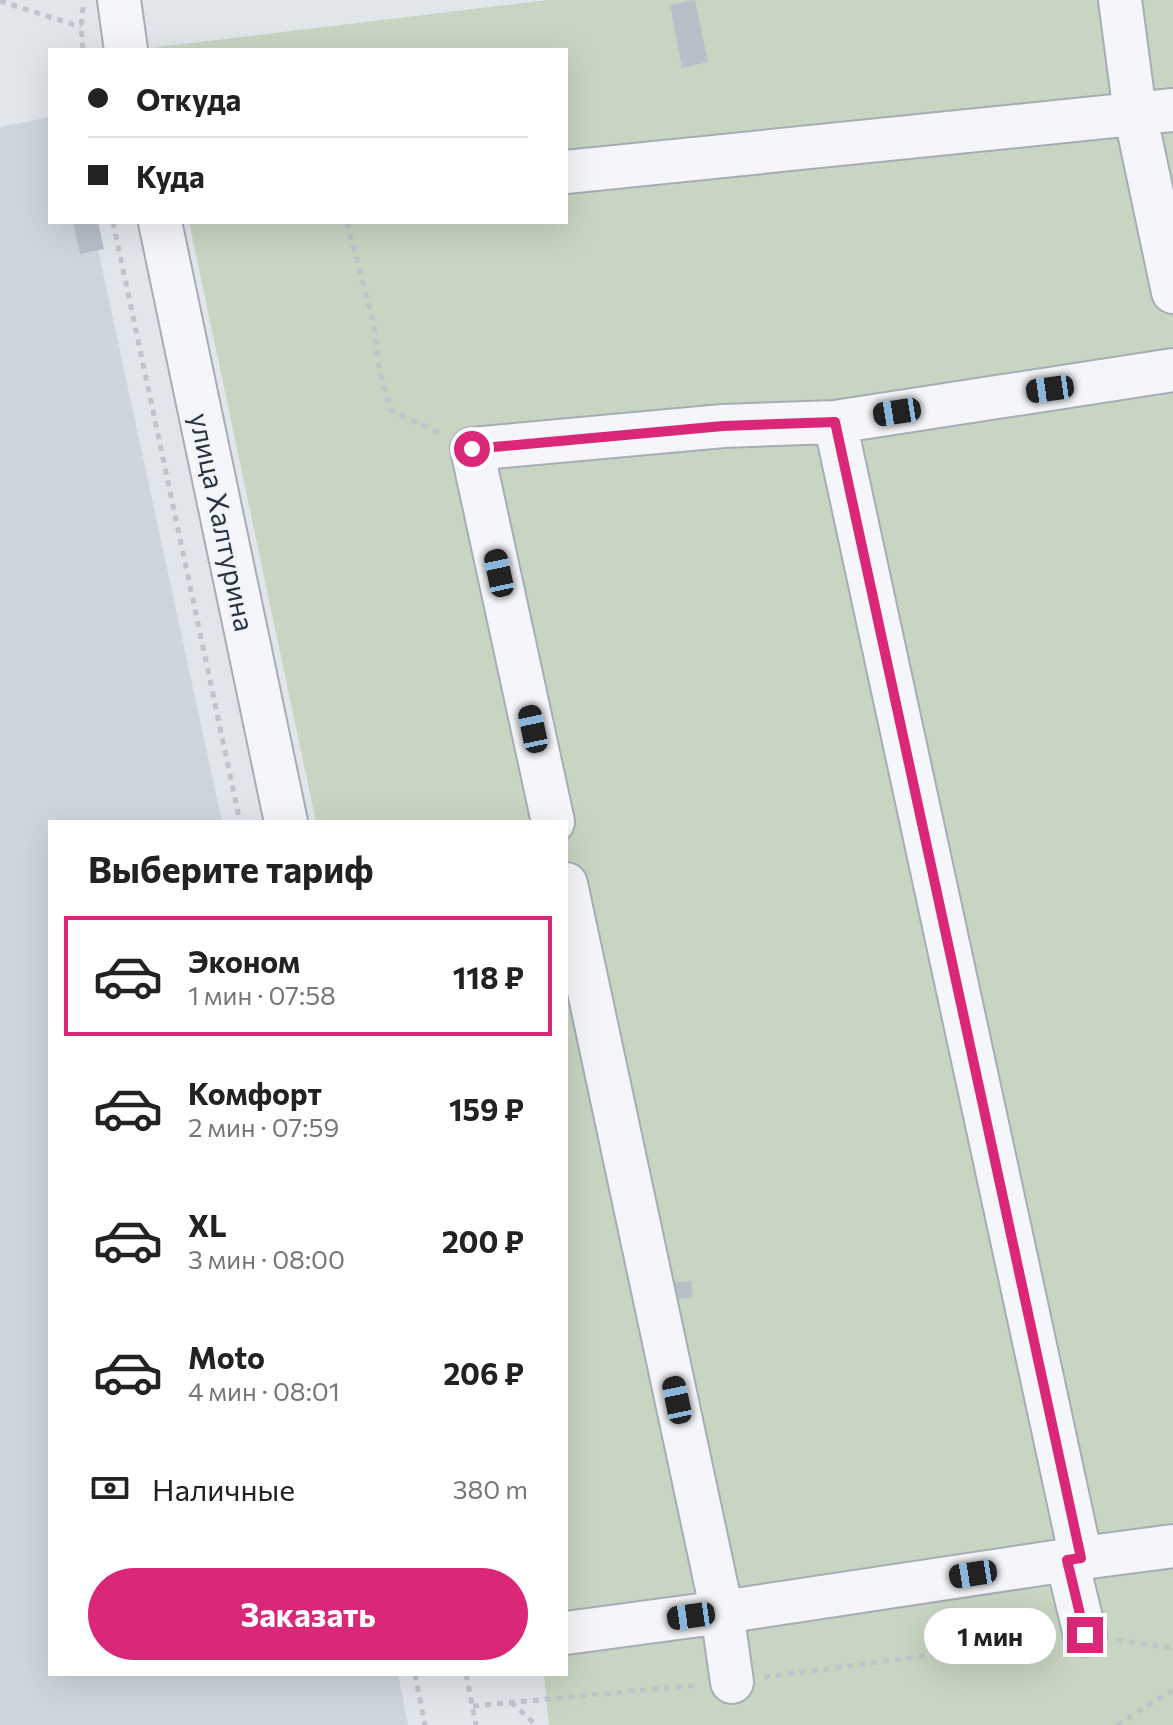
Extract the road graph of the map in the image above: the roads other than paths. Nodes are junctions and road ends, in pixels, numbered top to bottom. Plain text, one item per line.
1 (119, 0) edge
2 (1120, 0) edge
3 (126, 48) edge
4 (1154, 112) edge
5 (568, 172) edge
6 (160, 224) edge
7 (1173, 292) edge
8 (1173, 370) edge
9 (835, 422) junction
10 (286, 820) edge
11 (553, 820) edge
12 (568, 893) edge
13 (1173, 1546) edge
14 (1074, 1559) junction
15 (722, 1612) junction
16 (568, 1633) edge
17 (1085, 1635) road end
18 (732, 1682) road end

1 - 3 street
2 - 4 street
4 - 5 street
4 - 7 street
6 - 10 street, улица Халтурина
8 - 9 street
9 - 11 street
9 - 14 street
12 - 15 street
13 - 14 street
14 - 15 street
14 - 17 street
15 - 16 street
15 - 18 street

